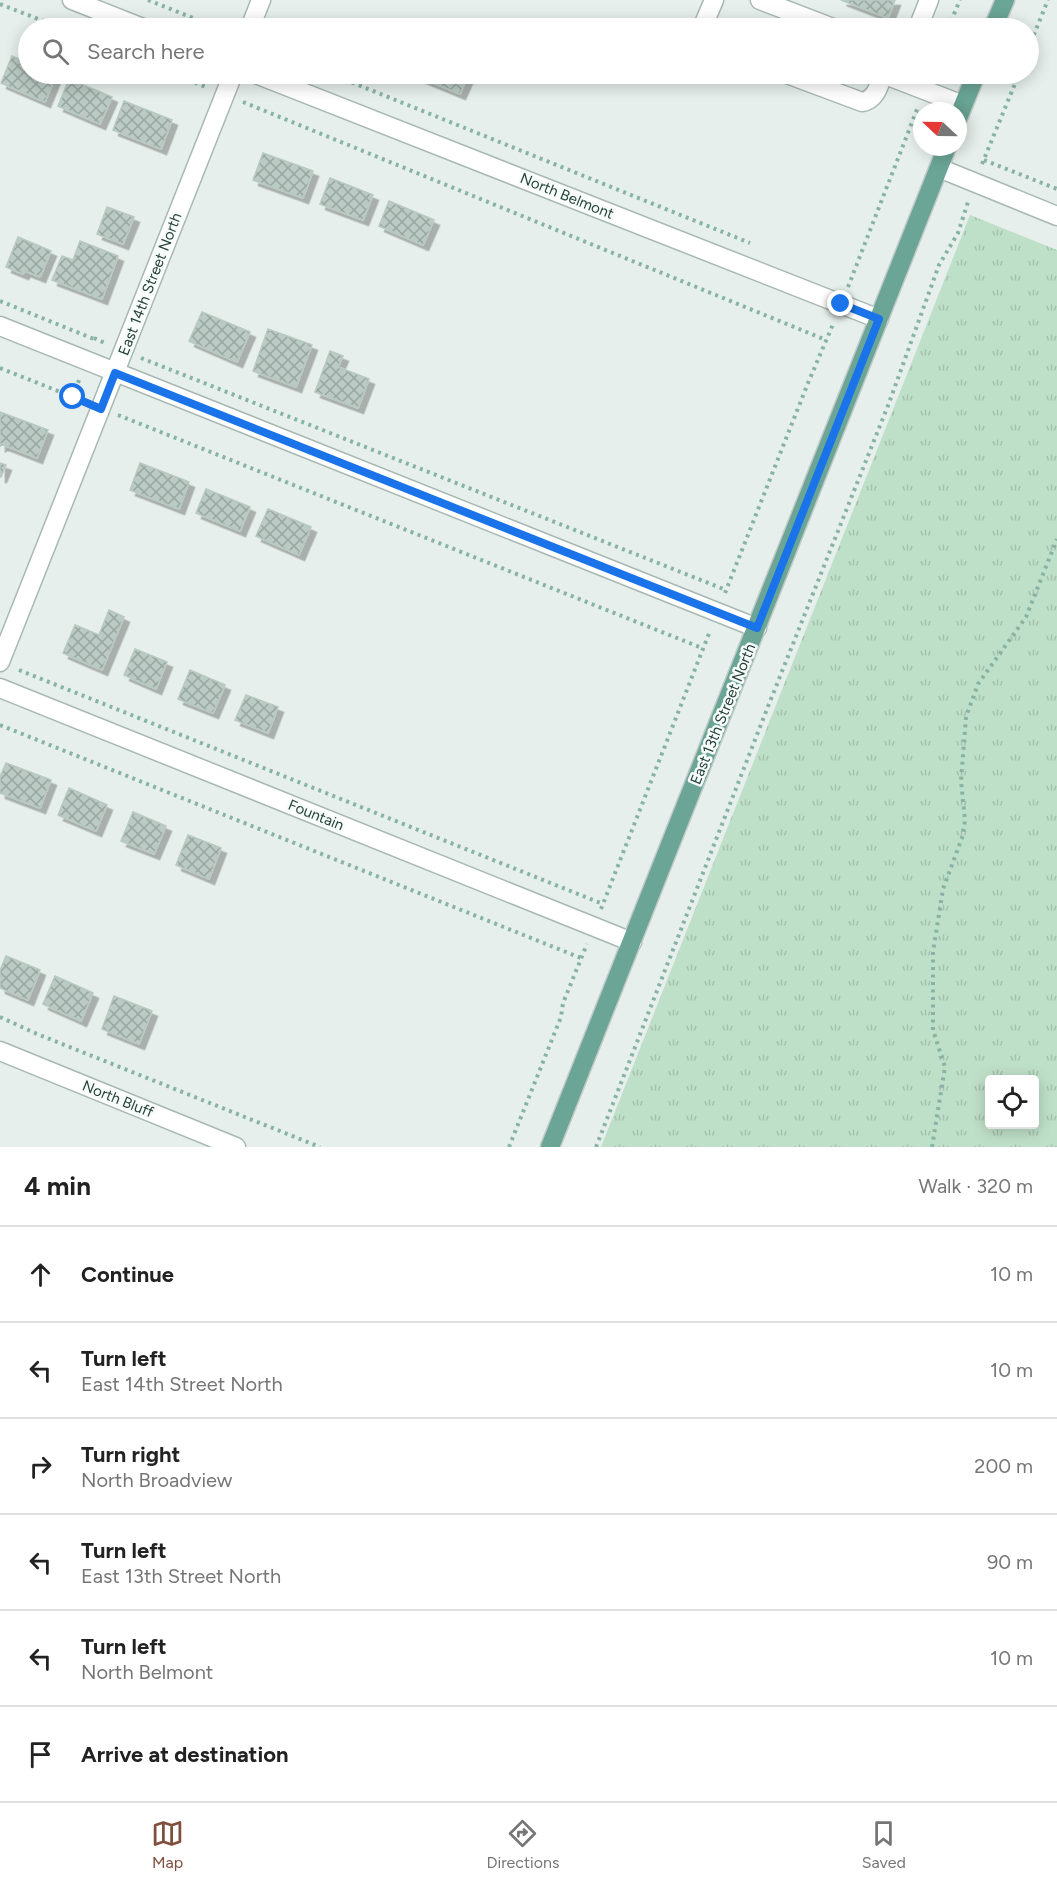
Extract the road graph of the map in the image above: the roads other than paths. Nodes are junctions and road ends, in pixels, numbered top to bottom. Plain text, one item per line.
1 (72, 0) edge
2 (261, 0) edge
3 (714, 0) edge
4 (760, 0) edge
5 (930, 0) edge
6 (1005, 0) edge
7 (118, 18) edge
8 (254, 18) edge
9 (706, 18) edge
10 (807, 18) edge
11 (922, 18) edge
12 (997, 18) edge
13 (229, 84) edge
14 (281, 84) edge
15 (814, 84) edge
16 (883, 84) edge
17 (908, 84) edge
18 (972, 84) edge
19 (942, 102) edge
20 (965, 102) edge
21 (944, 156) edge
22 (939, 168) junction
23 (1057, 216) edge
24 (879, 319) junction
25 (0, 327) edge
26 (115, 373) junction
27 (757, 628) junction
28 (5, 664) edge
29 (0, 688) edge
30 (632, 942) junction
31 (0, 1051) edge
32 (236, 1147) edge
33 (550, 1147) edge

1 - 7 street
2 - 8 street
3 - 9 street
4 - 10 street
5 - 11 street
6 - 12 main road
13 - 26 street, East 14th Street North
14 - 24 street, North Belmont
15 - 16 street
17 - 19 street
18 - 20 main road
21 - 22 main road, East 13th Street North
22 - 23 street
22 - 24 main road, East 13th Street North
24 - 27 main road, East 13th Street North
25 - 26 street
26 - 27 street
26 - 28 street, East 14th Street North
27 - 30 main road, East 13th Street North
29 - 30 street, Fountain
30 - 33 main road, East 13th Street North
31 - 32 street, North Bluff

